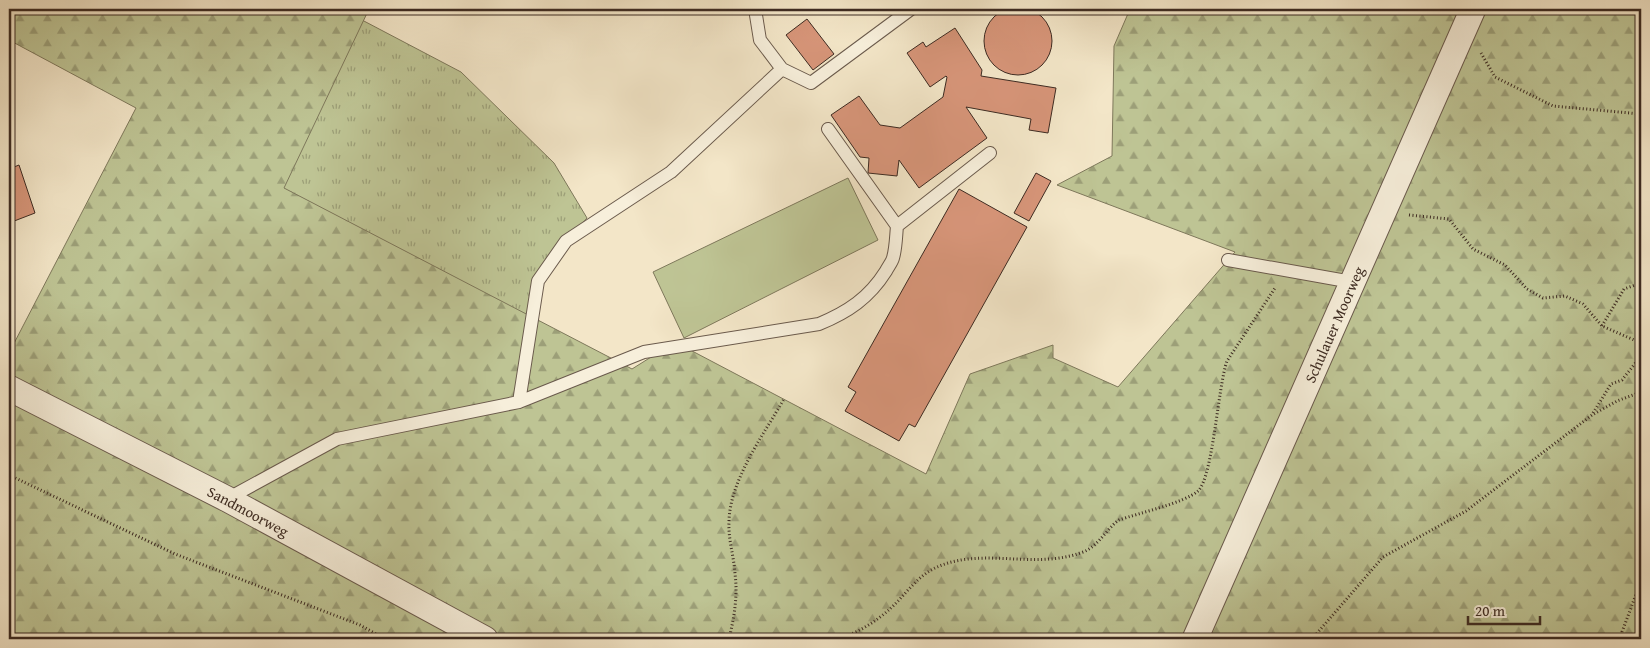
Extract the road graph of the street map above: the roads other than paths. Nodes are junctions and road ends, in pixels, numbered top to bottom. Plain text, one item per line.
1 (755, 9) edge
2 (911, 9) edge
3 (1469, 17) edge
4 (782, 69) junction
5 (828, 128) dead end
6 (990, 153) dead end
7 (897, 226) junction
8 (1228, 260) dead end
9 (1352, 282) junction
10 (9, 388) edge
11 (519, 402) junction
12 (228, 499) junction
13 (485, 639) edge
14 (1195, 639) edge

1 - 4 lane
2 - 4 lane
3 - 9 street, Schulauer Moorweg
4 - 11 lane
5 - 7 lane
6 - 7 lane
7 - 11 lane
8 - 9 lane
9 - 14 street, Schulauer Moorweg
10 - 12 street, Sandmoorweg
11 - 12 lane
12 - 13 street, Sandmoorweg

